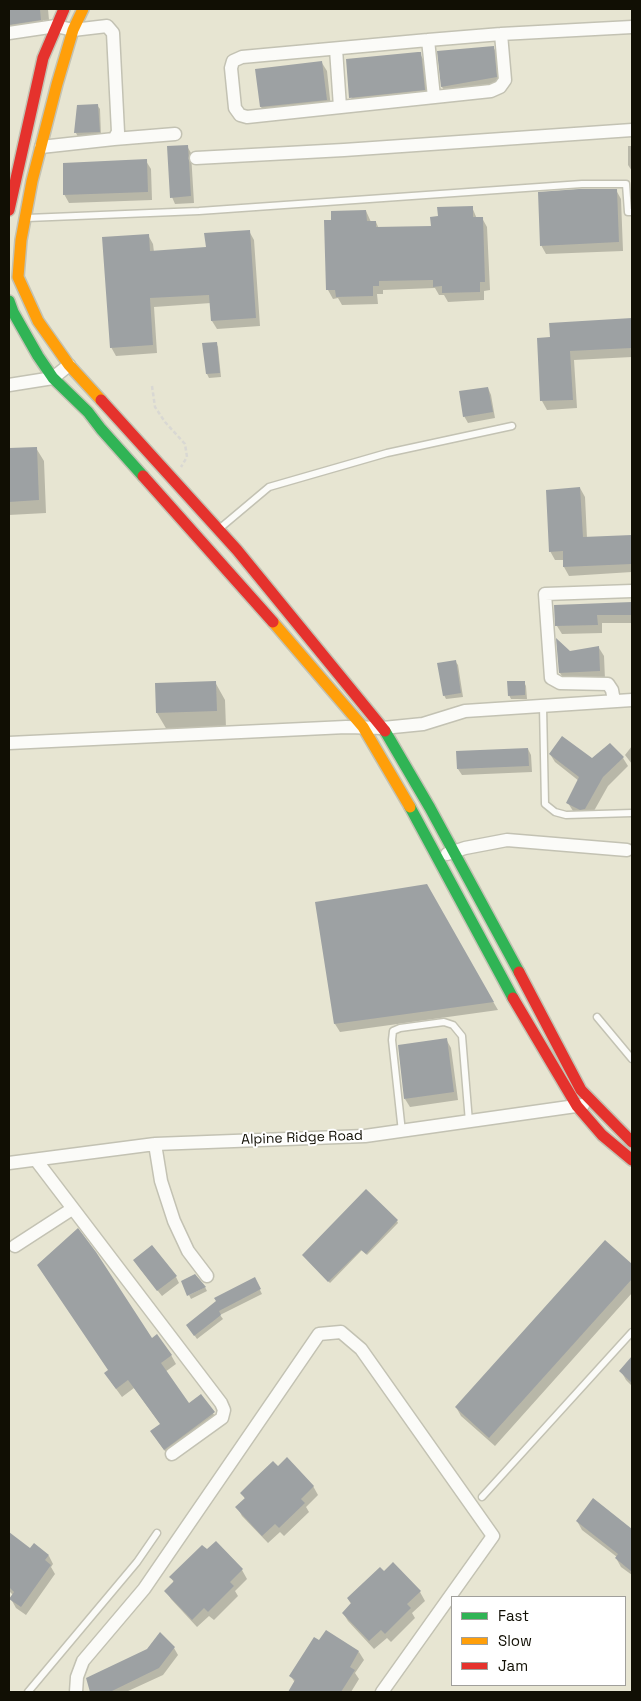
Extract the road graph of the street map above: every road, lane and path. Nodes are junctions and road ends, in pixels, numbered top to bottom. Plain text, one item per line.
1 (64, 9) edge
2 (82, 9) edge
3 (56, 26) junction
4 (632, 27) edge
5 (74, 30) junction
6 (9, 33) edge
7 (501, 34) junction
8 (428, 40) junction
9 (336, 49) junction
10 (434, 97) junction
11 (340, 107) junction
12 (632, 130) edge
13 (175, 134) dead end
14 (114, 139) junction
15 (41, 147) junction
16 (23, 150) junction
17 (9, 152) edge
18 (196, 158) dead end
19 (9, 210) edge
20 (632, 212) edge
21 (26, 218) junction
22 (9, 301) edge
23 (69, 365) junction
24 (53, 378) junction
25 (9, 385) edge
26 (152, 386) dead end
27 (512, 426) dead end
28 (173, 479) junction
29 (218, 530) junction
30 (632, 591) edge
31 (632, 700) edge
32 (614, 701) junction
33 (543, 706) junction
34 (363, 728) junction
35 (383, 728) junction
36 (9, 743) edge
37 (632, 814) edge
38 (627, 850) dead end
39 (454, 851) junction
40 (437, 857) junction
41 (598, 1018) dead end
42 (632, 1058) edge
43 (593, 1103) junction
44 (577, 1106) junction
45 (469, 1122) junction
46 (402, 1132) junction
47 (629, 1137) edge
48 (155, 1144) junction
49 (618, 1150) junction
50 (36, 1160) junction
51 (632, 1160) edge
52 (9, 1164) edge
53 (72, 1209) junction
54 (15, 1246) dead end
55 (207, 1276) dead end
56 (632, 1332) edge
57 (172, 1454) dead end
58 (482, 1497) dead end
59 (157, 1533) dead end
60 (28, 1692) edge
61 (76, 1692) edge
62 (382, 1692) edge

1 - 3 street
2 - 5 street
3 - 5 street
3 - 6 street
3 - 16 street
4 - 7 street
5 - 14 street
5 - 15 street
7 - 8 street
7 - 10 street
8 - 9 street
8 - 10 street
9 - 11 street
9 - 11 street
10 - 11 street
12 - 18 street
13 - 14 street
14 - 15 street
15 - 21 street
16 - 17 street
16 - 19 street
20 - 21 lane
21 - 23 street
22 - 24 street
23 - 24 street
23 - 28 street
24 - 25 street
24 - 34 street
26 - 28 path
27 - 29 lane
28 - 29 street
29 - 35 street
30 - 32 street
31 - 32 street
32 - 33 street
33 - 35 street
33 - 37 lane
34 - 35 street
34 - 36 street
34 - 40 street
35 - 39 street
38 - 39 street
39 - 40 street
39 - 43 street
40 - 44 street
41 - 42 lane
43 - 44 street, Alpine Ridge Road
43 - 47 street
44 - 45 street, Alpine Ridge Road
44 - 49 street
45 - 46 street, Alpine Ridge Road
45 - 46 lane
46 - 48 street, Alpine Ridge Road
47 - 49 lane
48 - 50 street, Alpine Ridge Road
48 - 55 street
49 - 51 street
50 - 52 street, Alpine Ridge Road
50 - 53 street
53 - 54 street
53 - 57 street
56 - 58 lane
59 - 60 lane
61 - 62 street

